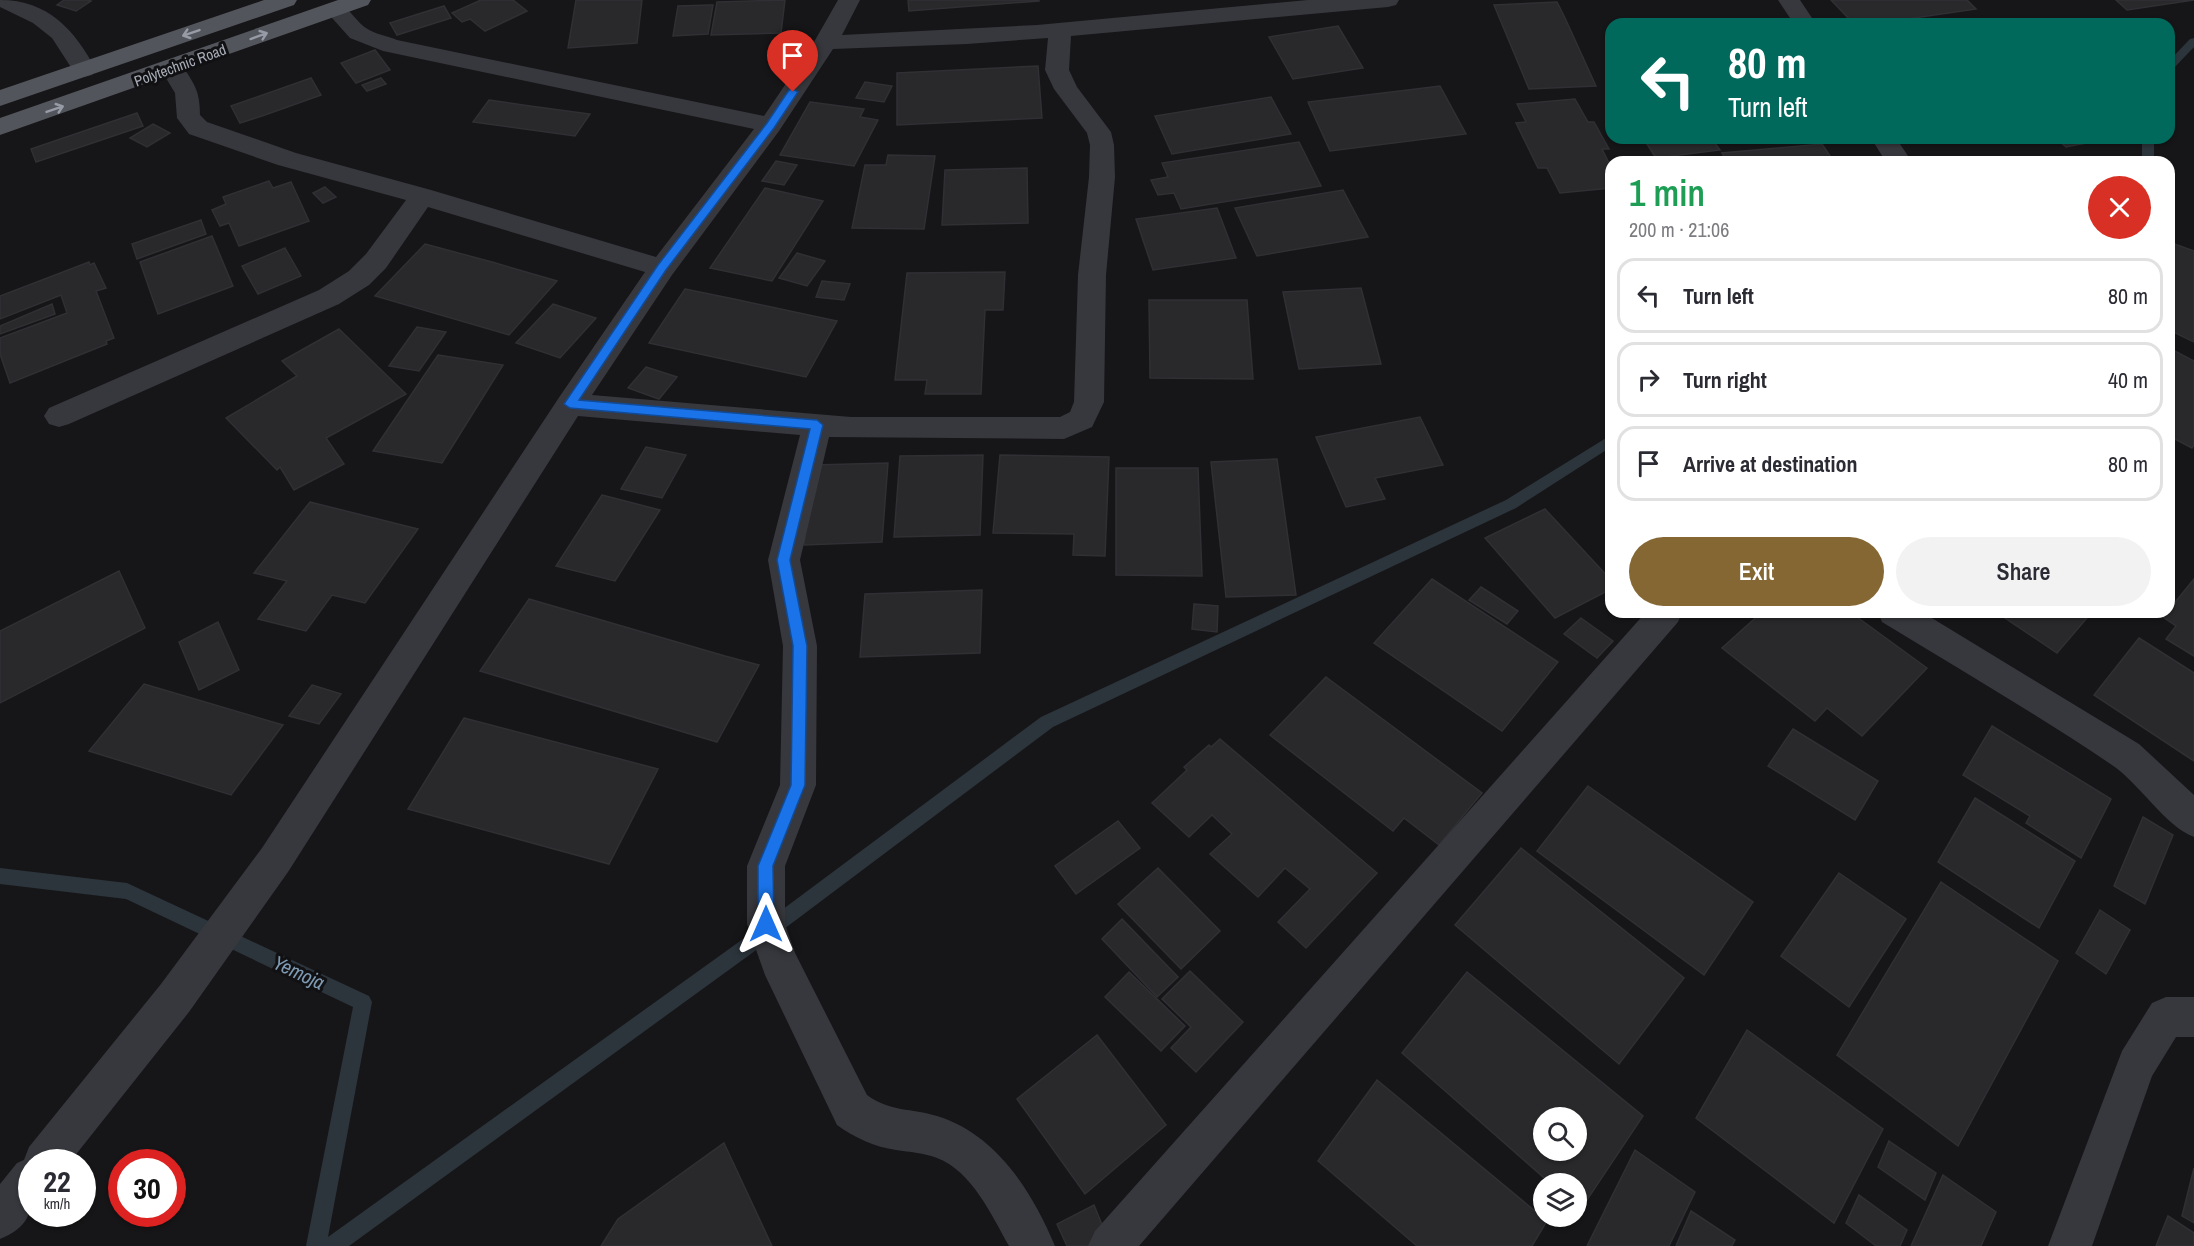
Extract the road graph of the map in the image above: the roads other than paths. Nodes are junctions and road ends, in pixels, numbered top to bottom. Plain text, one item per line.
1 (2, 0) edge
2 (284, 0) edge
3 (360, 0) edge
4 (849, 0) edge
5 (1388, 0) edge
6 (1789, 0) edge
7 (334, 9) junction
8 (1801, 18) edge
9 (1060, 31) junction
10 (826, 42) junction
11 (171, 68) junction
12 (84, 70) junction
13 (0, 98) edge
14 (770, 125) junction
15 (0, 127) edge
16 (422, 196) junction
17 (662, 267) junction
18 (570, 404) junction
19 (59, 416) dead end
20 (817, 425) junction
21 (1661, 618) edge
22 (1904, 618) edge
23 (2194, 820) edge
24 (2194, 1017) edge
25 (54, 1149) edge
26 (18, 1196) edge
27 (0, 1218) edge
28 (1033, 1246) edge
29 (1110, 1246) edge
30 (2070, 1246) edge

1 - 12 street
2 -> 12 main road, Polytechnic Road
3 - 7 main road, Polytechnic Road
4 - 10 street
5 - 9 street
6 - 8 street
11 -> 7 main road, Polytechnic Road
7 - 14 street
9 - 10 street
9 - 20 street
10 - 14 street
15 -> 11 main road, Polytechnic Road
11 - 16 street
12 - 13 main road, Polytechnic Road
14 - 17 street
16 - 17 street
16 - 19 street
17 - 18 street
18 - 20 street
18 - 25 street
20 - 28 street
21 - 29 street
22 - 23 street
24 - 30 street
26 - 27 street

